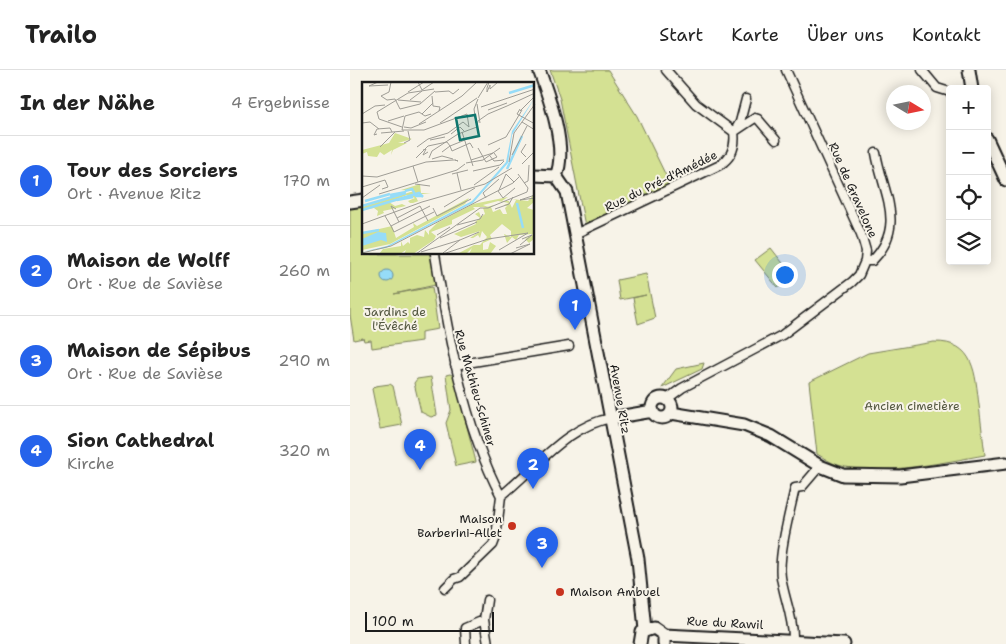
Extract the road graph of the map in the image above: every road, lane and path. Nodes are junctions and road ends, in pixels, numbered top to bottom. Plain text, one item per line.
1 (539, 70) edge
2 (666, 70) edge
3 (786, 70) edge
4 (922, 70) edge
5 (969, 70) edge
6 (971, 85) edge
7 (946, 91) edge
8 (746, 99) dead end
9 (734, 132) junction
10 (776, 140) dead end
11 (991, 148) edge
12 (876, 152) dead end
13 (535, 174) edge
14 (556, 176) junction
15 (1006, 180) edge
16 (575, 234) junction
17 (435, 255) edge
18 (866, 261) junction
19 (569, 346) dead end
20 (455, 365) junction
21 (666, 399) junction
22 (653, 411) junction
23 (671, 413) junction
24 (612, 418) junction
25 (1006, 463) edge
26 (820, 466) junction
27 (501, 496) junction
28 (445, 588) dead end
29 (487, 600) dead end
30 (484, 620) junction
31 (645, 630) junction
32 (664, 640) edge
33 (793, 641) junction
34 (466, 644) edge
35 (488, 644) edge
36 (640, 644) edge
37 (844, 644) edge

1 - 14 street
2 - 9 street
3 - 18 street, Rue de Gravelone
4 - 7 street
5 - 6 street
8 - 9 street, Rue du Pré-d'Amédée
9 - 10 street
9 - 16 street, Rue du Pré-d'Amédée
11 - 15 street
12 - 18 street
13 - 14 street
14 - 16 street, Avenue Ritz
16 - 24 street, Avenue Ritz
17 - 20 street, Rue Mathieu-Schiner
18 - 21 street
19 - 20 street
20 - 27 street, Rue Mathieu-Schiner
21 - 22 street
21 - 23 street
22 - 23 street
22 - 24 street
23 - 26 street
24 - 27 street
24 - 31 street, Avenue Ritz
25 - 26 street
26 - 33 street
27 - 28 street
29 - 30 street
30 - 34 street
30 - 35 street
31 - 32 street, Rue du Rawil
31 - 36 street
32 - 33 street, Rue du Rawil
33 - 37 street, Rue du Rawil

